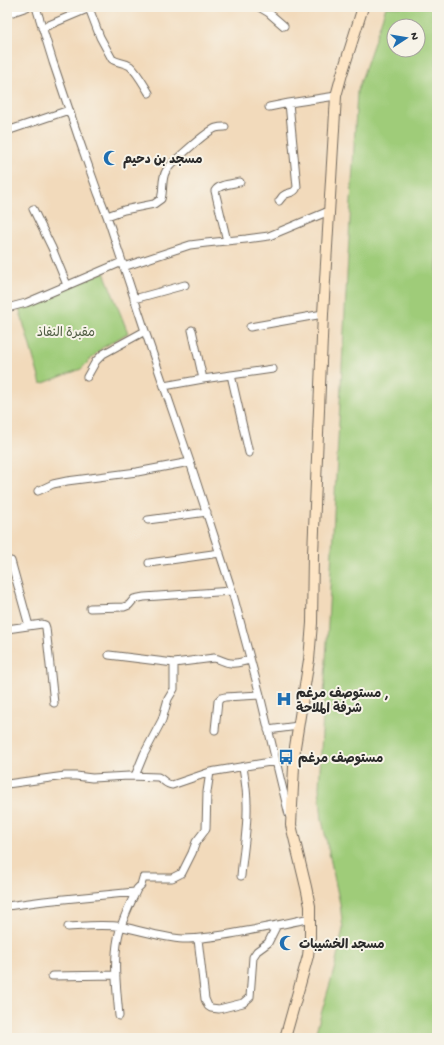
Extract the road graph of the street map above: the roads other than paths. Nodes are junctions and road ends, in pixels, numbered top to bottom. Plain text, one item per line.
1 (27, 7) edge
2 (36, 7) edge
3 (259, 7) edge
4 (363, 7) edge
5 (90, 8) edge
6 (7, 14) edge
7 (284, 26) dead end
8 (42, 28) junction
9 (149, 94) dead end
10 (336, 96) junction
11 (289, 103) junction
12 (269, 108) dead end
13 (69, 110) junction
14 (225, 127) dead end
15 (7, 131) edge
16 (240, 182) dead end
17 (279, 201) dead end
18 (33, 209) dead end
19 (329, 211) junction
20 (107, 216) junction
21 (227, 241) junction
22 (123, 264) junction
23 (185, 284) dead end
24 (67, 285) junction
25 (134, 299) junction
26 (7, 308) edge
27 (323, 314) junction
28 (250, 327) dead end
29 (192, 330) dead end
30 (145, 331) junction
31 (273, 369) dead end
32 (231, 375) junction
33 (87, 377) dead end
34 (203, 379) junction
35 (164, 386) junction
36 (249, 453) dead end
37 (190, 462) junction
38 (38, 491) dead end
39 (207, 512) junction
40 (148, 520) dead end
41 (220, 553) junction
42 (11, 561) dead end
43 (149, 563) dead end
44 (232, 591) junction
45 (90, 608) dead end
46 (29, 626) junction
47 (7, 629) edge
48 (109, 655) dead end
49 (250, 660) junction
50 (174, 663) junction
51 (260, 696) junction
52 (54, 703) dead end
53 (298, 726) junction
54 (215, 730) dead end
55 (268, 730) junction
56 (276, 761) junction
57 (243, 767) junction
58 (210, 772) junction
59 (136, 776) junction
60 (7, 784) edge
61 (291, 825) junction
62 (240, 876) dead end
63 (135, 892) junction
64 (7, 906) edge
65 (310, 918) junction
66 (277, 925) junction
67 (68, 927) dead end
68 (121, 927) junction
69 (198, 939) junction
70 (116, 975) junction
71 (52, 976) dead end
72 (119, 1016) dead end
73 (285, 1038) edge

1 - 6 street
2 - 8 street
3 - 7 street
4 - 10 main road
5 - 8 street
5 - 9 street
8 - 13 street
10 - 11 street
10 - 19 main road
11 - 12 street
11 - 17 street
13 - 15 street
13 - 20 street
14 - 20 street
16 - 21 street
18 - 24 street
19 - 21 street
19 - 27 main road
20 - 22 street
21 - 22 street
22 - 24 street
22 - 25 street
23 - 25 street
24 - 26 street
25 - 30 street
27 - 28 street
27 - 53 main road
29 - 34 street
30 - 33 street
30 - 35 street
31 - 32 street
32 - 34 street
32 - 36 street
34 - 35 street
35 - 37 street
37 - 38 street
37 - 39 street
39 - 40 street
39 - 41 street
41 - 43 street
41 - 44 street
42 - 46 street
44 - 45 street
44 - 49 street
46 - 47 street
46 - 52 street
48 - 50 street
49 - 50 street
49 - 51 street
50 - 59 street
51 - 54 street
51 - 55 street
53 - 55 street
53 - 61 main road
55 - 56 street
56 - 57 street
56 - 61 street
57 - 58 street
57 - 62 street
58 - 59 street
58 - 63 street
59 - 60 street
61 - 65 main road
63 - 64 street
63 - 68 street
65 - 66 street
65 - 73 main road
66 - 69 street
66 - 69 street
67 - 68 street
68 - 69 street
68 - 70 street
70 - 71 street
70 - 72 street

